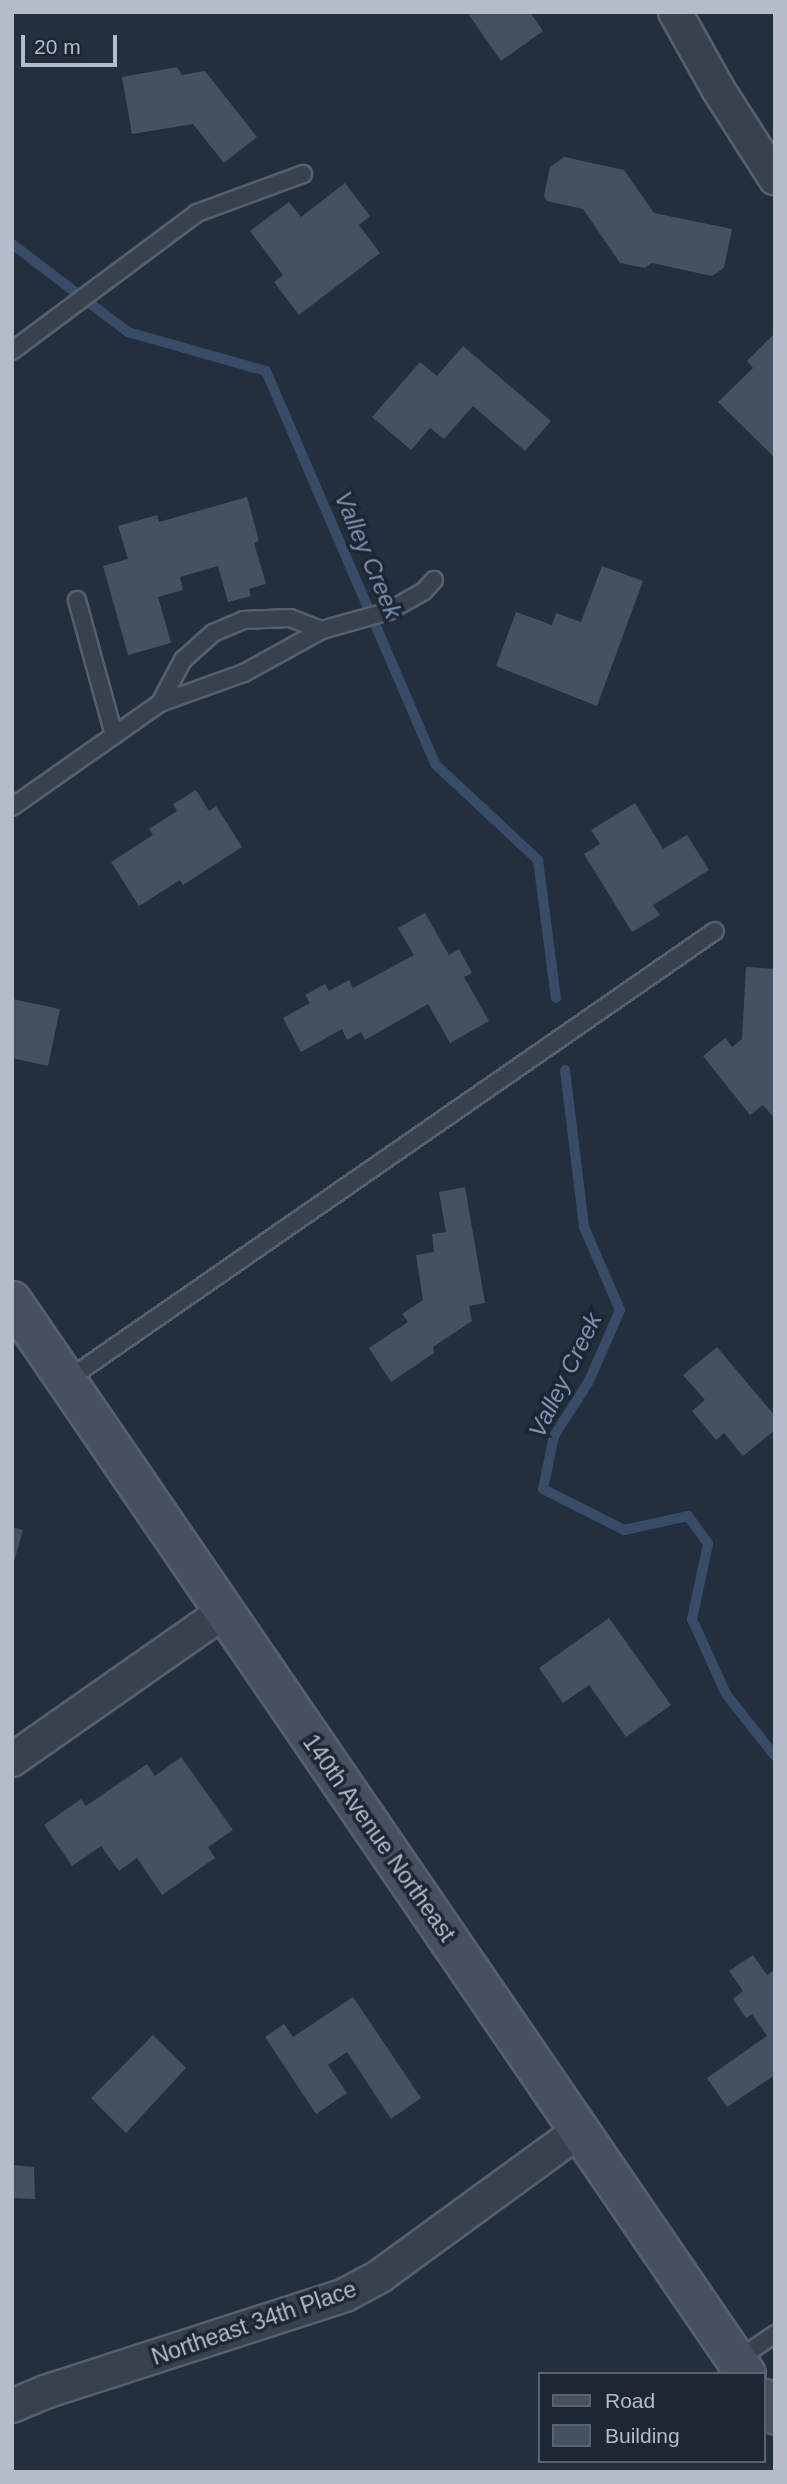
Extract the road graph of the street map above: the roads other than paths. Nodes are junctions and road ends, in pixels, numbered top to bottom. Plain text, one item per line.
1 (675, 12) edge
2 (303, 174) dead end
3 (775, 178) edge
4 (12, 351) edge
5 (434, 580) dead end
6 (77, 600) dead end
7 (322, 630) junction
8 (160, 703) junction
9 (114, 735) junction
10 (12, 807) edge
11 (715, 931) dead end
12 (12, 1301) edge
13 (67, 1380) junction
14 (225, 1611) junction
15 (12, 1760) edge
16 (580, 2130) junction
17 (775, 2333) edge
18 (741, 2367) edge
19 (12, 2406) edge

1 - 3 street
2 - 4 lane
5 - 7 lane
6 - 9 lane
7 - 8 lane
7 - 8 lane
8 - 9 lane
9 - 10 lane
11 - 13 lane
12 - 13 street, 140th Avenue Northeast
13 - 14 street, 140th Avenue Northeast
14 - 15 street
14 - 16 street, 140th Avenue Northeast
16 - 18 street, 140th Avenue Northeast
16 - 19 street, Northeast 34th Place
17 - 18 lane

